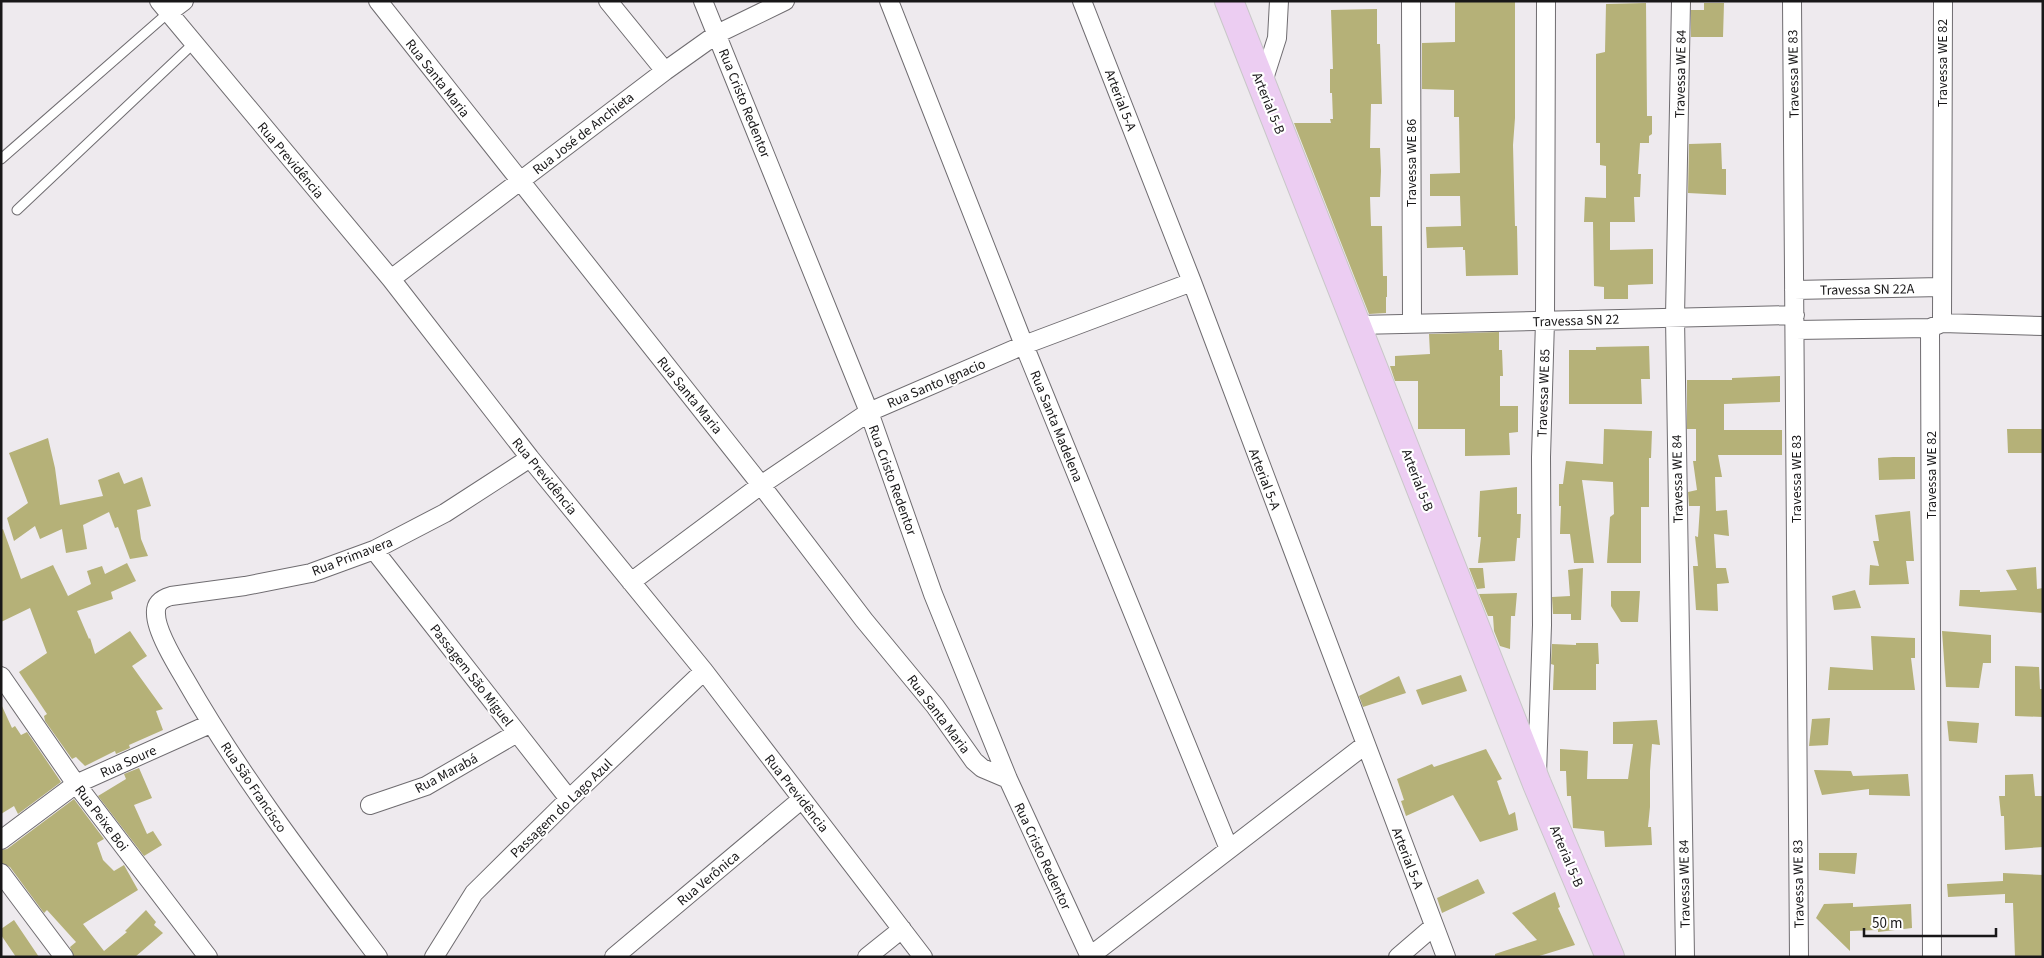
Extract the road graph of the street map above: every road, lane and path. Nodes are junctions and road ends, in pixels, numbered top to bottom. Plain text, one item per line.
1 (184, 1) edge
2 (378, 1) edge
3 (608, 1) edge
4 (703, 1) edge
5 (784, 1) edge
6 (889, 1) edge
7 (1082, 1) edge
8 (1229, 1) edge
9 (1279, 1) edge
10 (1410, 1) edge
11 (1546, 1) edge
12 (1681, 1) edge
13 (1792, 1) edge
14 (1943, 1) edge
15 (164, 7) edge
16 (717, 34) junction
17 (194, 43) junction
18 (665, 71) junction
19 (1262, 85) junction
20 (1, 159) edge
21 (520, 182) junction
22 (17, 210) dead end
23 (391, 279) junction
24 (1192, 282) junction
25 (1941, 287) junction
26 (1794, 290) junction
27 (1675, 318) junction
28 (1545, 321) junction
29 (1795, 322) junction
30 (1412, 324) junction
31 (1357, 325) junction
32 (1936, 325) junction
33 (2043, 326) edge
34 (1024, 345) junction
35 (869, 412) junction
36 (530, 458) junction
37 (761, 485) junction
38 (374, 550) junction
39 (631, 582) junction
40 (157, 605) joint
41 (704, 671) junction
42 (1, 676) edge
43 (210, 724) junction
44 (517, 733) junction
45 (1365, 745) junction
46 (1008, 779) junction
47 (76, 784) junction
48 (1537, 784) junction
49 (569, 798) junction
50 (802, 798) junction
51 (370, 805) dead end
52 (1, 840) edge
53 (1229, 848) junction
54 (1, 873) edge
55 (1434, 926) junction
56 (902, 929) junction
57 (64, 957) edge
58 (208, 957) edge
59 (378, 957) edge
60 (434, 957) edge
61 (614, 957) edge
62 (867, 957) edge
63 (923, 957) edge
64 (1089, 957) edge
65 (1398, 957) edge
66 (1446, 957) edge
67 (1610, 957) edge
68 (1685, 957) edge
69 (1799, 957) edge
70 (1932, 957) edge

1 - 15 street
2 - 21 street, Rua Santa Maria
3 - 18 street
4 - 16 street, Rua Cristo Redentor
5 - 16 street, Rua José de Anchieta
6 - 34 street, Rua Santa Madelena
7 - 24 street, Arterial 5-A
8 - 19 main road, Arterial 5-B
9 - 19 street
10 - 30 street, Travessa WE 86
11 - 28 street, Travessa WE 85
12 - 27 street, Travessa WE 84
13 - 26 street, Travessa WE 83
14 - 25 street, Travessa WE 82
15 - 17 street, Rua Previdência
15 - 20 lane
16 - 18 street, Rua José de Anchieta
16 - 35 street, Rua Cristo Redentor
17 - 22 lane
17 - 23 street, Rua Previdência
18 - 21 street, Rua José de Anchieta
19 - 31 main road, Arterial 5-B
21 - 23 street, Rua José de Anchieta
21 - 37 street, Rua Santa Maria
23 - 36 street, Rua Previdência
24 - 34 street, Rua Santo Ignacio
24 - 45 street, Arterial 5-A
25 - 26 street, Travessa SN 22A
25 - 32 street, Travessa WE 82
26 - 29 street, Travessa WE 83
27 - 28 street, Travessa SN 22
27 - 29 street, Travessa SN 22
27 - 68 street, Travessa WE 84
28 - 30 street, Travessa SN 22
28 - 48 street, Travessa WE 85
29 - 32 street
29 - 69 street, Travessa WE 83
30 - 31 street, Travessa SN 22
31 - 48 main road, Arterial 5-B
32 - 33 street
32 - 70 street, Travessa WE 82
34 - 35 street, Rua Santo Ignacio
34 - 53 street, Rua Santa Madelena
35 - 37 street, Rua Santo Ignacio
35 - 46 street, Rua Cristo Redentor
36 - 38 street, Rua Primavera
36 - 39 street, Rua Previdência
37 - 39 street, Rua Santo Ignacio
37 - 46 street, Rua Santa Maria
38 - 40 street, Rua Primavera
38 - 44 street, Passagem São Miguel
39 - 41 street, Rua Previdência
40 - 43 street, Rua São Francisco
41 - 49 street, Passagem do Lago Azul
41 - 50 street, Rua Previdência
42 - 47 street, Rua Peixe Boi
43 - 47 street, Rua Soure
43 - 59 street, Rua São Francisco
44 - 49 street, Passagem São Miguel
44 - 51 street, Rua Marabá
45 - 53 street
45 - 55 street, Arterial 5-A
46 - 64 street, Rua Cristo Redentor
47 - 52 street, Rua Soure
47 - 58 street, Rua Peixe Boi
48 - 67 main road, Arterial 5-B
49 - 60 street, Passagem do Lago Azul
50 - 56 street, Rua Previdência
50 - 61 street, Rua Verônica
53 - 64 street
54 - 57 street
55 - 65 street
55 - 66 street, Arterial 5-A
56 - 62 street
56 - 63 street, Rua Previdência

